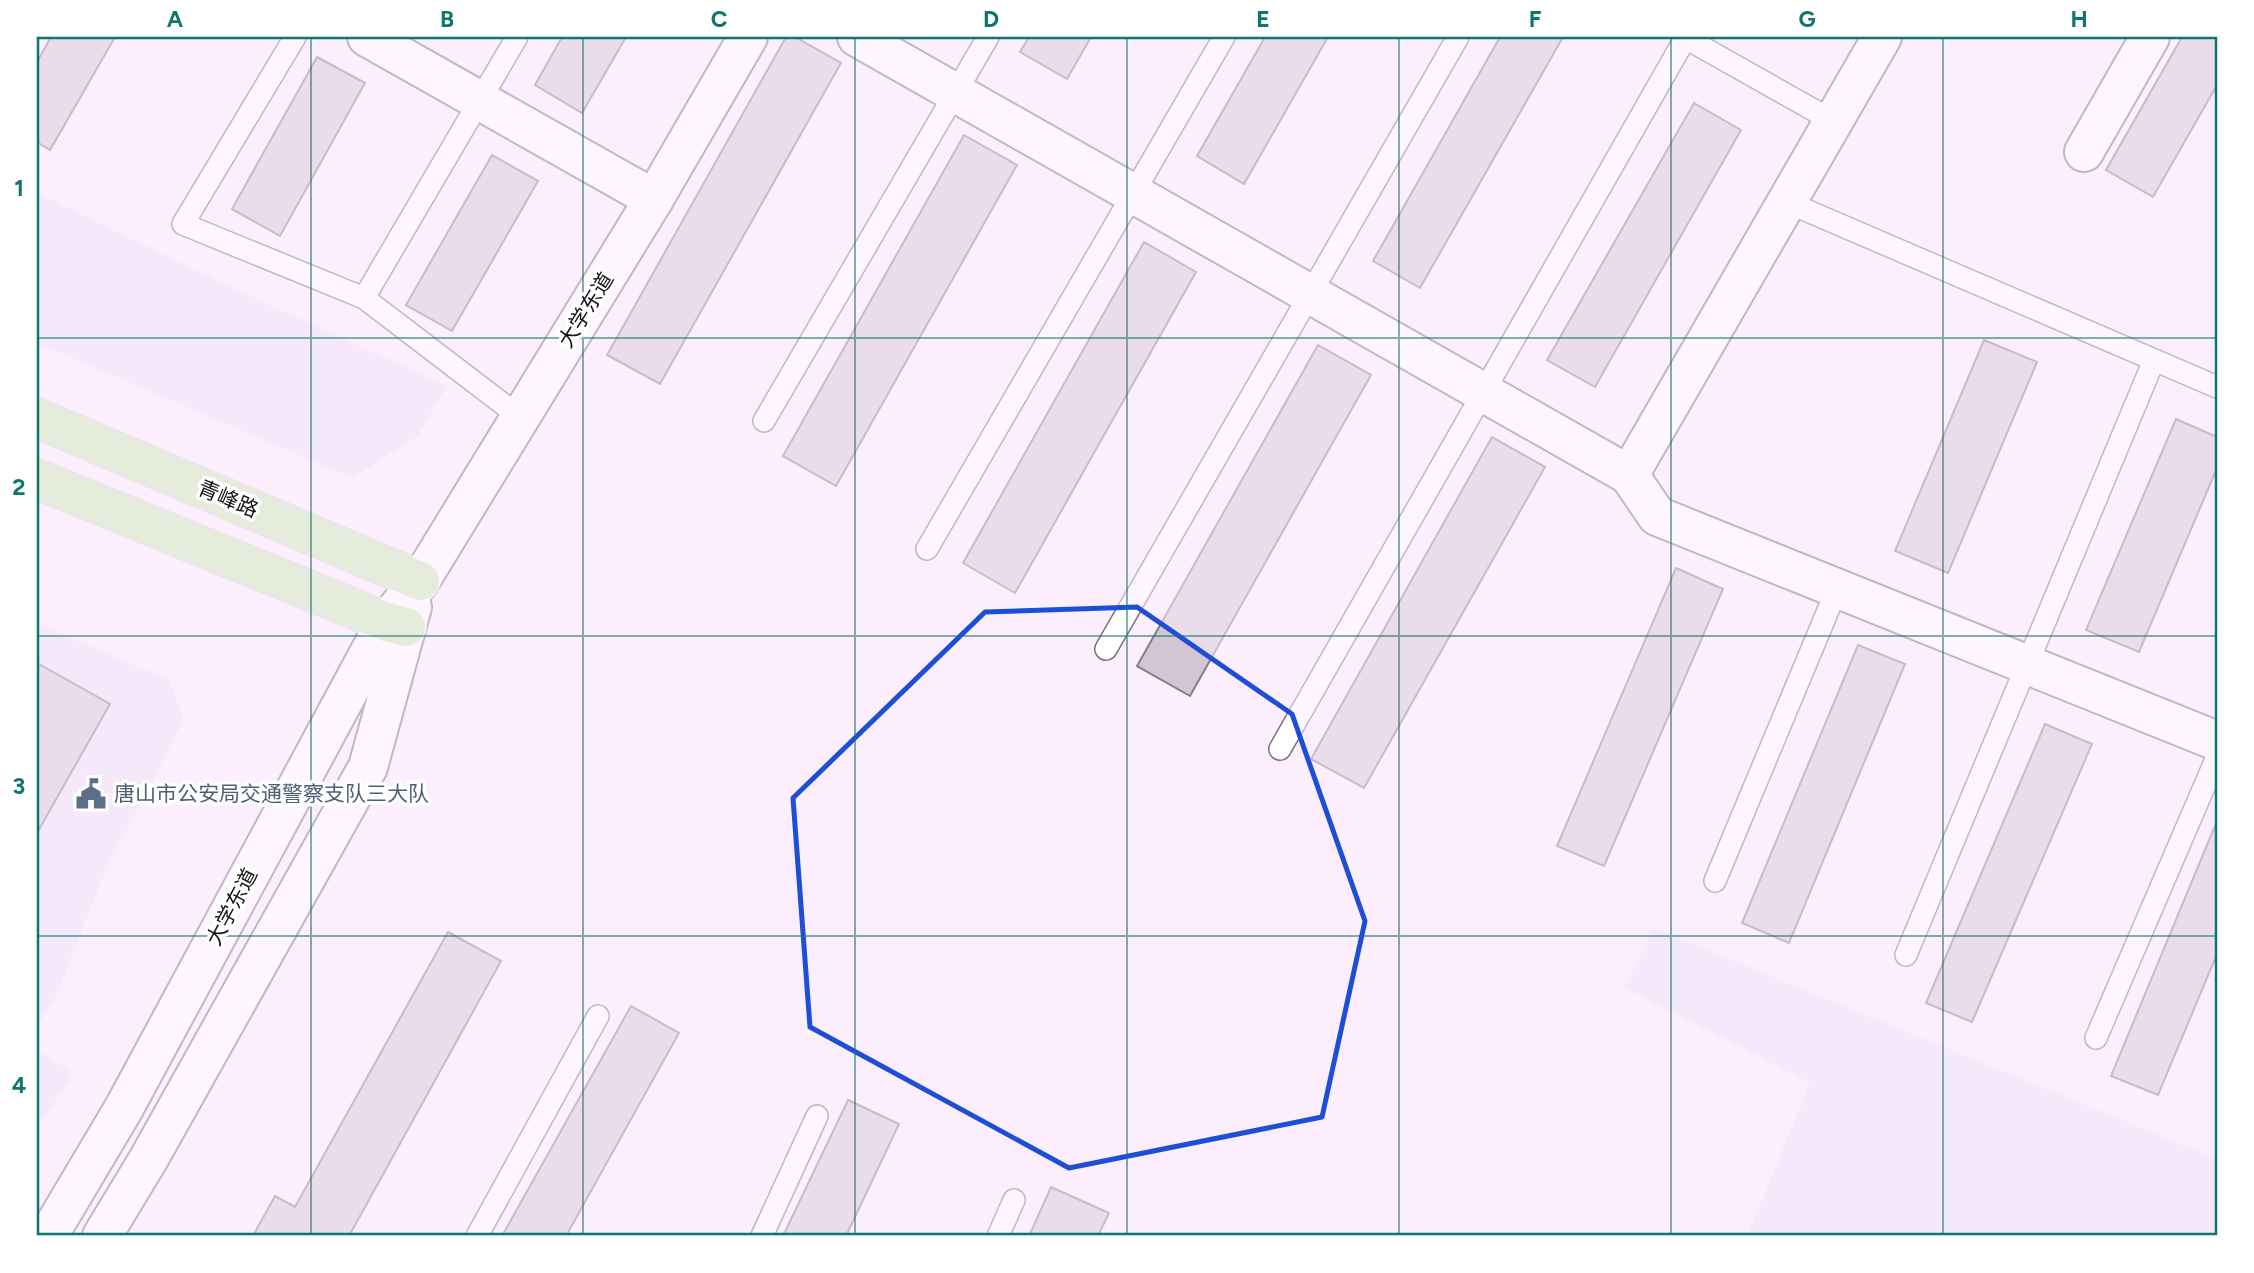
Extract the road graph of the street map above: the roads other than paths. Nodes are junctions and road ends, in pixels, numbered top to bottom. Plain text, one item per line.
1 (295, 37) edge
2 (367, 37) edge
3 (517, 37) edge
4 (748, 37) edge
5 (857, 37) edge
6 (988, 37) edge
7 (1224, 37) edge
8 (1458, 37) edge
9 (1685, 37) edge
10 (1882, 37) edge
11 (2150, 37) edge
12 (956, 93) junction
13 (480, 100) junction
14 (1833, 121) junction
15 (2084, 152) dead end
16 (1133, 194) junction
17 (654, 199) junction
18 (1787, 202) junction
19 (1310, 294) junction
20 (364, 298) junction
21 (2154, 360) junction
22 (2217, 387) edge
23 (1483, 393) junction
24 (520, 417) junction
25 (37, 418) edge
26 (764, 421) dead end
27 (1629, 475) junction
28 (37, 479) edge
29 (927, 549) dead end
30 (420, 581) junction
31 (1838, 589) junction
32 (396, 624) junction
33 (1107, 649) dead end
34 (2027, 665) junction
35 (2217, 741) edge
36 (1280, 749) dead end
37 (2217, 757) edge
38 (1715, 881) dead end
39 (1906, 955) dead end
40 (598, 1016) dead end
41 (2095, 1038) dead end
42 (817, 1116) dead end
43 (1014, 1200) dead end
44 (48, 1236) edge
45 (102, 1236) edge
46 (477, 1236) edge
47 (762, 1236) edge
48 (998, 1236) edge

1 - 20 lane
2 - 13 street
3 - 13 lane
4 - 17 street, 大学东道
5 - 12 street
6 - 12 lane
7 - 16 lane
8 - 19 lane
9 - 14 lane
9 - 23 lane
10 - 14 street
11 - 15 street
12 - 16 street
12 - 26 lane
13 - 17 street
13 - 20 lane
14 - 18 street
16 - 19 street
16 - 29 lane
17 - 24 street, 大学东道
18 - 21 lane
18 - 27 street
19 - 23 street
19 - 33 lane
20 - 24 lane
21 - 22 lane
21 - 34 lane
23 - 27 street
23 - 36 lane
24 - 30 street, 大学东道
25 - 30 main road, 青峰路
27 - 31 street
28 - 32 main road
30 - 32 street, 大学东道
31 - 34 street
31 - 38 lane
32 - 44 street, 大学东道
32 - 45 street, 大学东道
34 - 35 street
34 - 39 lane
37 - 41 lane
40 - 46 lane
42 - 47 lane
43 - 48 lane

